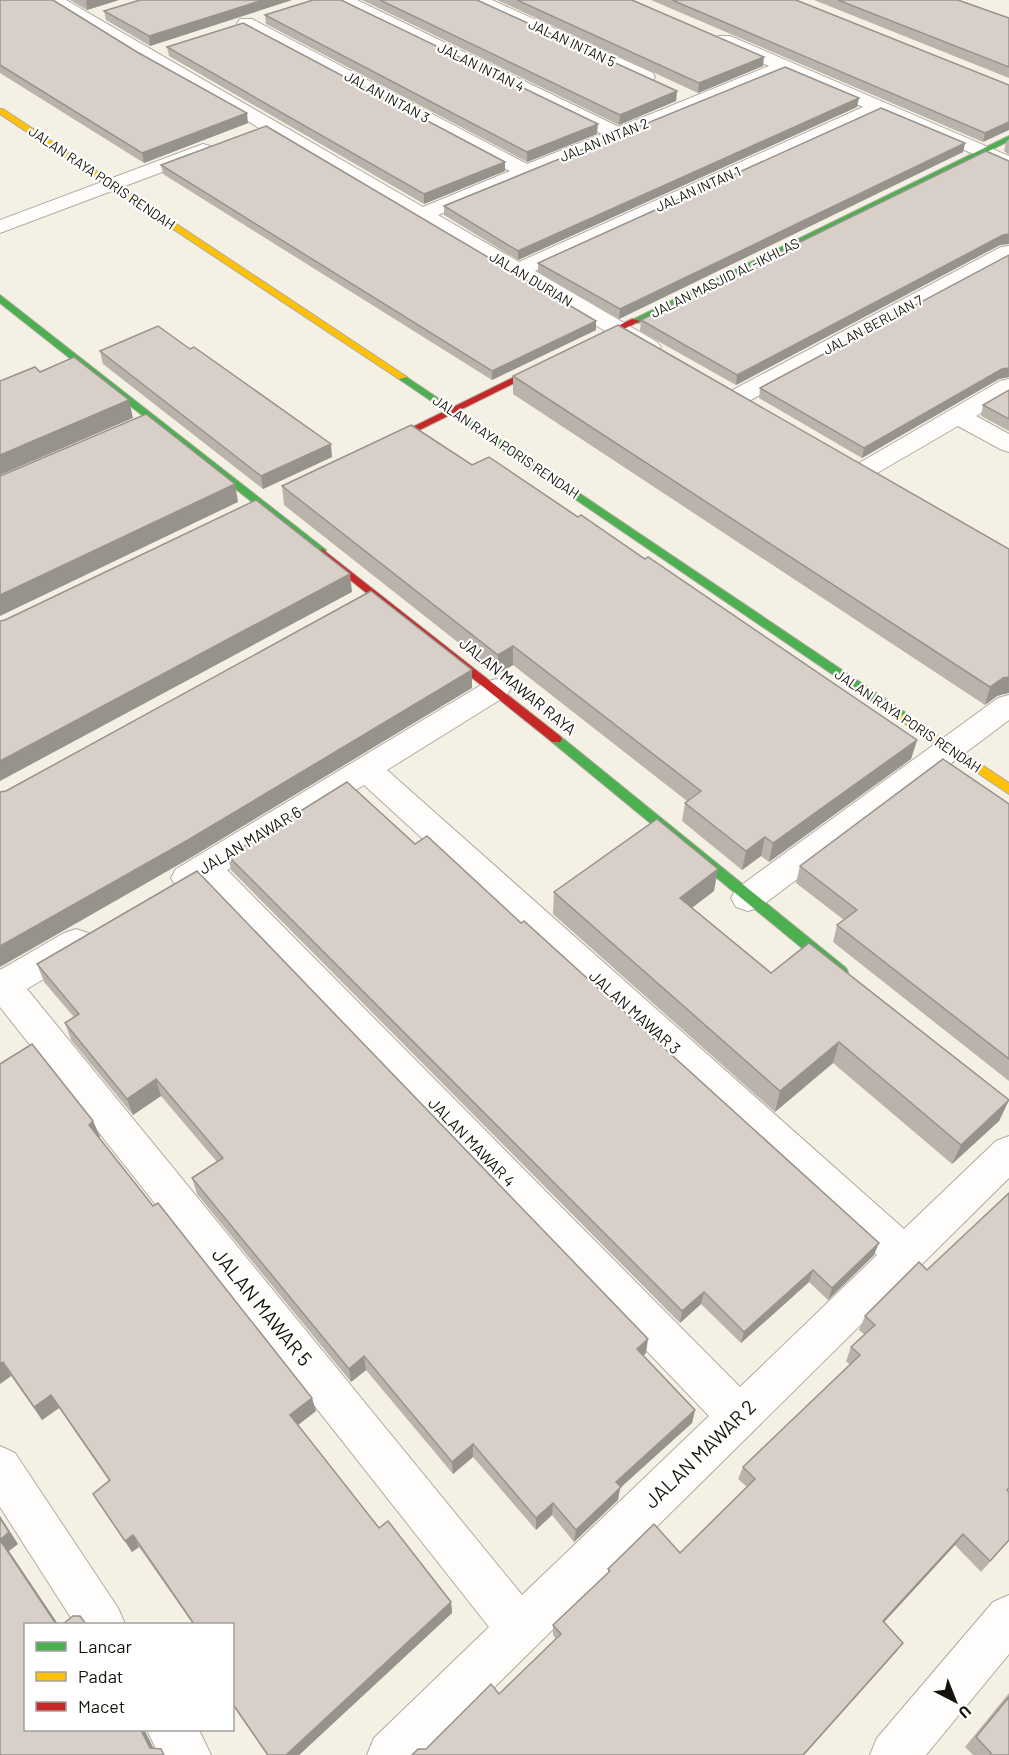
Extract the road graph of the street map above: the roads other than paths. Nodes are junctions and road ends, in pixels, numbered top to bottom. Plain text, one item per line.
1 (54, 0) edge
2 (343, 0) edge
3 (478, 0) edge
4 (105, 12) edge
5 (266, 16) edge
6 (85, 18) junction
7 (246, 23) junction
8 (224, 30) edge
9 (708, 33) edge
10 (168, 48) edge
11 (146, 55) junction
12 (785, 66) junction
13 (657, 82) edge
14 (678, 92) edge
15 (699, 102) junction
16 (879, 107) junction
17 (0, 111) edge
18 (269, 124) junction
19 (249, 132) edge
20 (619, 134) junction
21 (1009, 138) edge
22 (218, 144) edge
23 (981, 152) junction
24 (1009, 163) edge
25 (527, 172) junction
26 (113, 185) junction
27 (423, 214) junction
28 (0, 227) edge
29 (1009, 252) edge
30 (516, 271) junction
31 (0, 298) edge
32 (619, 330) junction
33 (668, 358) edge
34 (1009, 386) edge
35 (738, 397) edge
36 (453, 411) junction
37 (958, 416) junction
38 (1009, 444) edge
39 (363, 454) edge
40 (892, 488) edge
41 (376, 593) junction
42 (344, 611) edge
43 (496, 689) junction
44 (1009, 705) edge
45 (948, 748) junction
46 (366, 769) junction
47 (1009, 789) edge
48 (205, 868) junction
49 (165, 891) edge
50 (748, 898) junction
51 (104, 926) edge
52 (850, 980) edge
53 (2, 986) edge
54 (1009, 1152) edge
55 (905, 1255) junction
56 (739, 1416) junction
57 (0, 1468) edge
58 (1009, 1618) edge
59 (101, 1623) edge
60 (520, 1629) junction
61 (172, 1731) edge
62 (187, 1755) edge
63 (391, 1755) edge
64 (894, 1755) edge

1 - 6 street, JALAN DURIAN
2 - 20 street, JALAN INTAN 4
3 - 13 street, JALAN INTAN 5
4 - 6 street
5 - 7 street
6 - 11 street, JALAN DURIAN
7 - 8 street
7 - 25 street, JALAN INTAN 3
9 - 12 street
10 - 11 street
11 - 18 street, JALAN DURIAN
12 - 15 street, JALAN INTAN 2
12 - 16 street
14 - 15 street
15 - 20 street, JALAN INTAN 2
16 - 23 street
16 - 30 street, JALAN INTAN 1
17 - 26 street, JALAN RAYA PORIS RENDAH
18 - 19 street
18 - 27 street, JALAN DURIAN
20 - 25 street, JALAN INTAN 2
21 - 23 street, JALAN MASJID AL-IKHLAS
22 - 26 street
23 - 24 street
23 - 32 street, JALAN MASJID AL-IKHLAS
25 - 27 street, JALAN INTAN 2
26 - 28 street
26 - 36 street, JALAN RAYA PORIS RENDAH
27 - 30 street, JALAN DURIAN
29 - 35 street, JALAN BERLIAN 7
30 - 32 street, JALAN DURIAN
31 - 41 street, JALAN MAWAR RAYA
32 - 33 street, JALAN DURIAN
32 - 36 street, JALAN MASJID AL-IKHLAS
34 - 37 street
36 - 39 street, JALAN MASJID AL-IKHLAS
36 - 45 street, JALAN RAYA PORIS RENDAH
37 - 38 street
37 - 40 street
41 - 42 street
41 - 43 street, JALAN MAWAR RAYA
43 - 46 street, JALAN MAWAR 6
43 - 50 street, JALAN MAWAR RAYA
44 - 45 street
45 - 47 street, JALAN RAYA PORIS RENDAH
45 - 50 street
46 - 48 street, JALAN MAWAR 6
46 - 55 street, JALAN MAWAR 3
48 - 49 street, JALAN MAWAR 6
48 - 56 street, JALAN MAWAR 4
50 - 52 street, JALAN MAWAR RAYA
51 - 53 street
53 - 60 street, JALAN MAWAR 5
54 - 55 street, JALAN MAWAR 2
55 - 56 street, JALAN MAWAR 2
56 - 60 street, JALAN MAWAR 2
57 - 59 street
58 - 64 street
60 - 63 street, JALAN MAWAR 2
61 - 62 street

